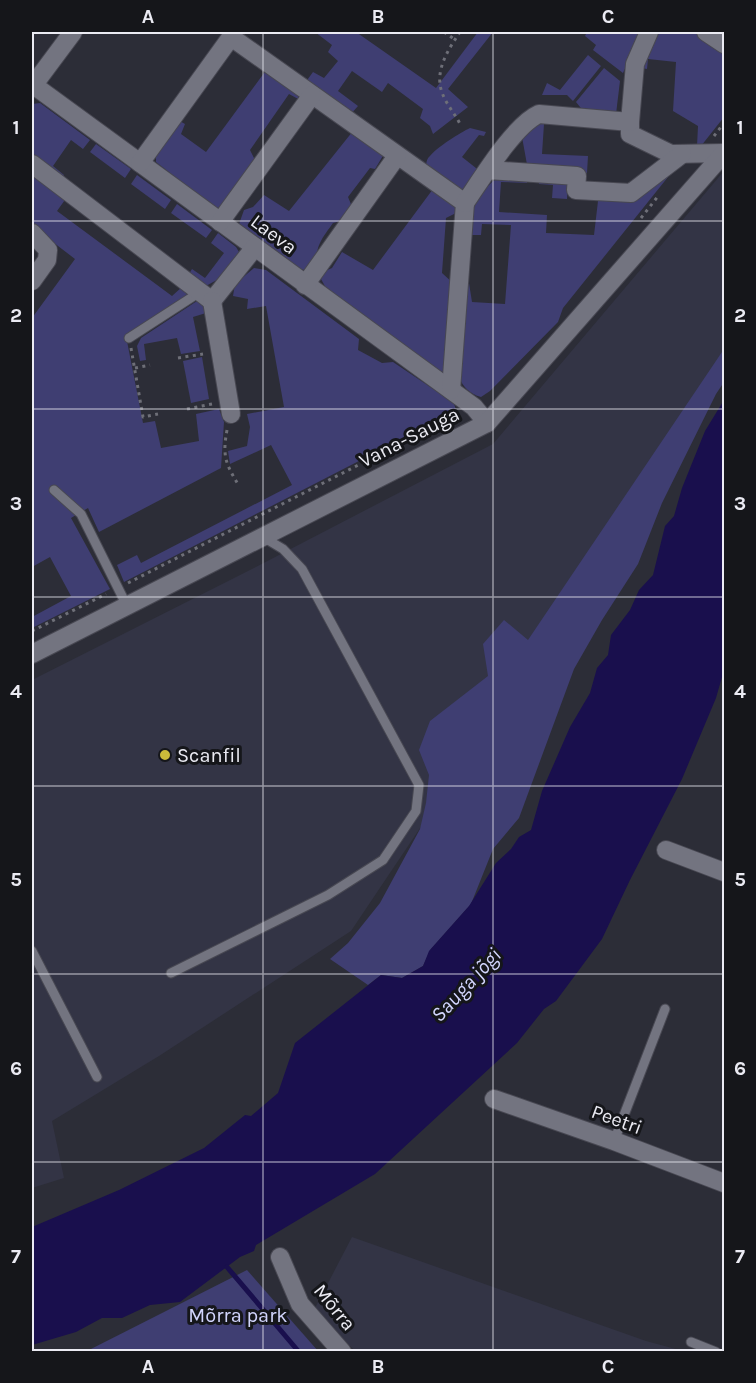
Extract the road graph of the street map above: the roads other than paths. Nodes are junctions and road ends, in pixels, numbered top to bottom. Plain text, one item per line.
1 (73, 32) edge
2 (649, 32) edge
3 (706, 32) edge
4 (724, 44) edge
5 (32, 85) edge
6 (312, 95) junction
7 (630, 122) junction
8 (724, 153) edge
9 (690, 154) junction
10 (397, 156) junction
11 (140, 163) junction
12 (32, 164) edge
13 (488, 170) junction
14 (465, 203) junction
15 (220, 222) junction
16 (32, 233) edge
17 (255, 247) junction
18 (32, 281) edge
19 (305, 285) junction
20 (206, 297) junction
21 (129, 338) road end
22 (451, 390) junction
23 (230, 408) road end
24 (487, 423) junction
25 (54, 490) dead end
26 (263, 537) junction
27 (127, 606) junction
28 (32, 654) edge
29 (666, 850) dead end
30 (724, 872) edge
31 (32, 951) edge
32 (171, 974) dead end
33 (665, 1009) dead end
34 (97, 1077) dead end
35 (494, 1099) dead end
36 (614, 1141) junction
37 (724, 1183) edge
38 (280, 1257) dead end
39 (691, 1342) dead end
40 (342, 1352) edge
41 (716, 1352) edge

1 - 5 street
2 - 7 street
3 - 4 street
5 - 11 street, Laeva
6 - 10 street
6 - 11 street
6 - 15 street
7 - 9 street
7 - 13 street
8 - 9 street
8 - 24 street, Vana-Sauga
9 - 13 street
10 - 14 street
10 - 19 street
11 - 15 street, Laeva
12 - 20 street
13 - 14 street
14 - 22 street
15 - 17 street, Laeva
16 - 18 street
17 - 19 street, Laeva
17 - 20 street
19 - 22 street, Laeva
20 - 21 lane
20 - 23 street
22 - 24 street, Laeva
24 - 26 street, Vana-Sauga
25 - 27 lane
26 - 27 street, Vana-Sauga
26 - 32 lane
27 - 28 street, Vana-Sauga
29 - 30 street
31 - 34 lane
33 - 36 lane
35 - 36 street, Peetri
36 - 37 street, Peetri
38 - 40 street, Mõrra
39 - 41 lane

